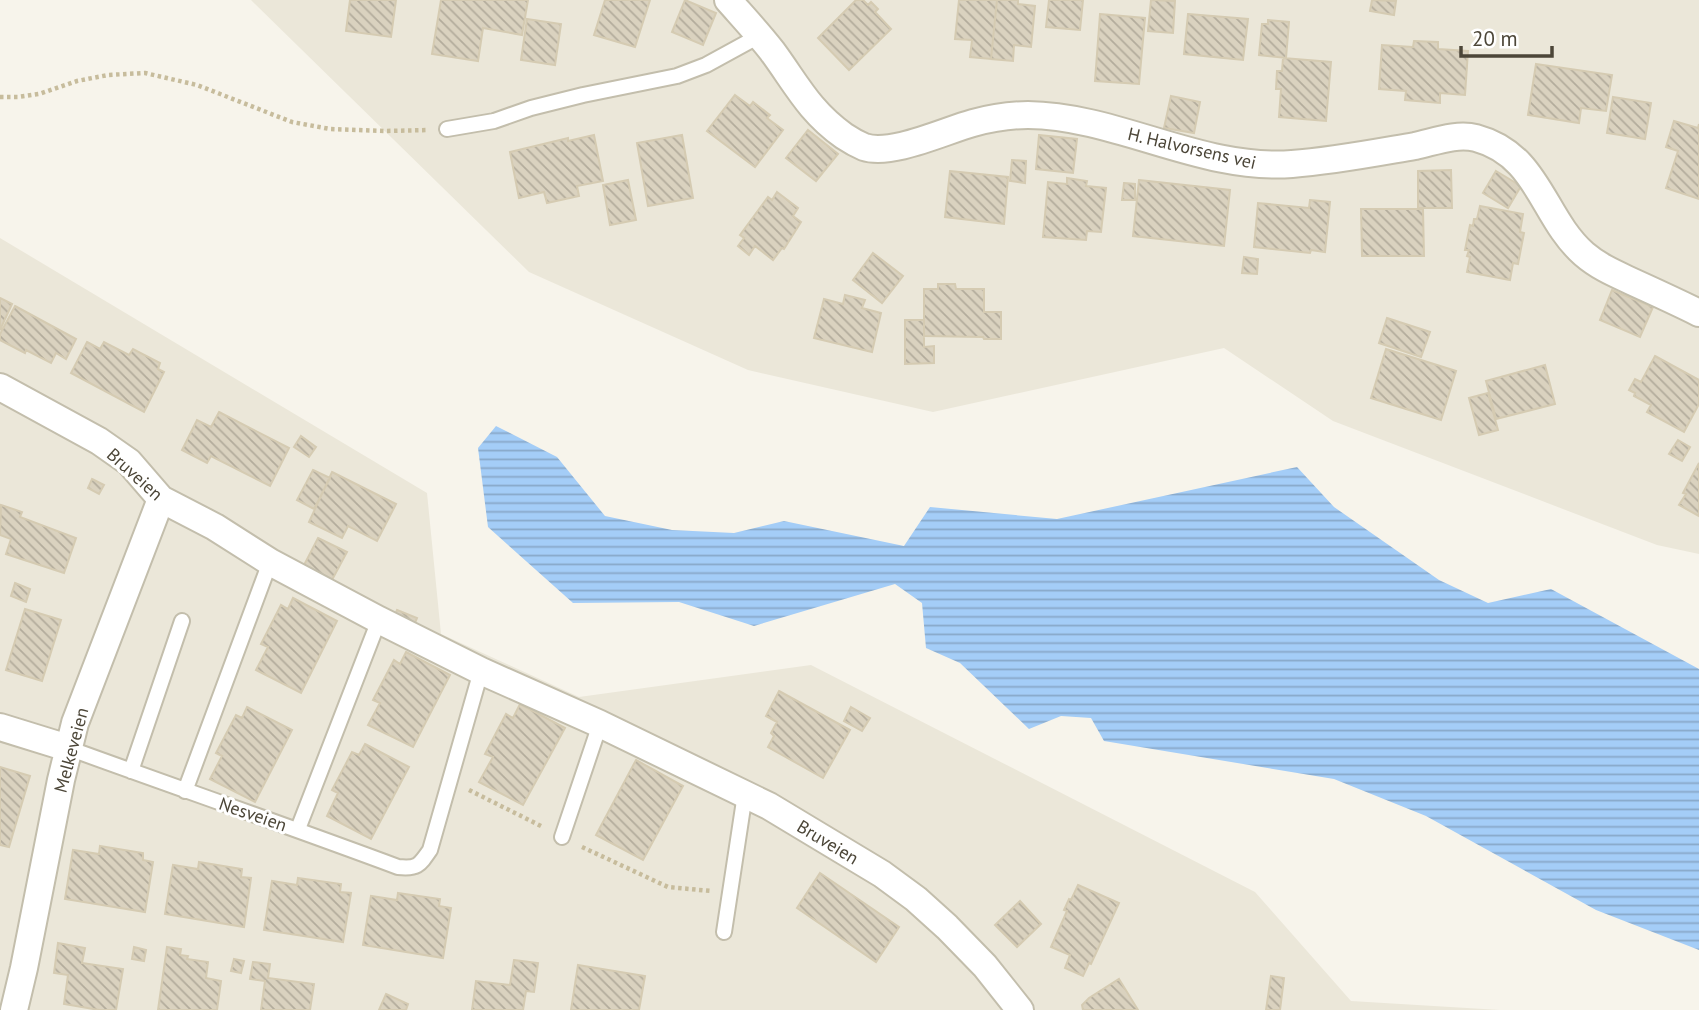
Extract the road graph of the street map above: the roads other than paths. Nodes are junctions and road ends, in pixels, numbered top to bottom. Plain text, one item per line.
1 (728, 0) edge
2 (759, 36) junction
3 (447, 129) road end
4 (1699, 313) edge
5 (0, 387) edge
6 (161, 499) junction
7 (270, 562) junction
8 (379, 620) junction
9 (182, 621) dead end
10 (481, 671) junction
11 (600, 724) junction
12 (0, 727) edge
13 (68, 748) junction
14 (131, 771) junction
15 (185, 791) junction
16 (745, 794) junction
17 (298, 829) junction
18 (562, 837) road end
19 (724, 932) dead end
20 (14, 1010) edge
21 (1020, 1010) edge

1 - 2 street, H. Halvorsens vei
2 - 3 lane
2 - 4 street, H. Halvorsens vei
5 - 6 street, Bruveien
6 - 7 street, Bruveien
6 - 13 street, Melkeveien
7 - 8 street, Bruveien
7 - 15 lane
8 - 10 street, Bruveien
8 - 17 lane
9 - 14 lane
10 - 11 street, Bruveien
10 - 17 lane, Nesveien
11 - 16 street, Bruveien
11 - 18 lane
12 - 13 street, Nesveien
13 - 14 lane, Nesveien
13 - 20 street, Melkeveien
14 - 15 lane, Nesveien
15 - 17 lane, Nesveien
16 - 19 lane
16 - 21 street, Bruveien

